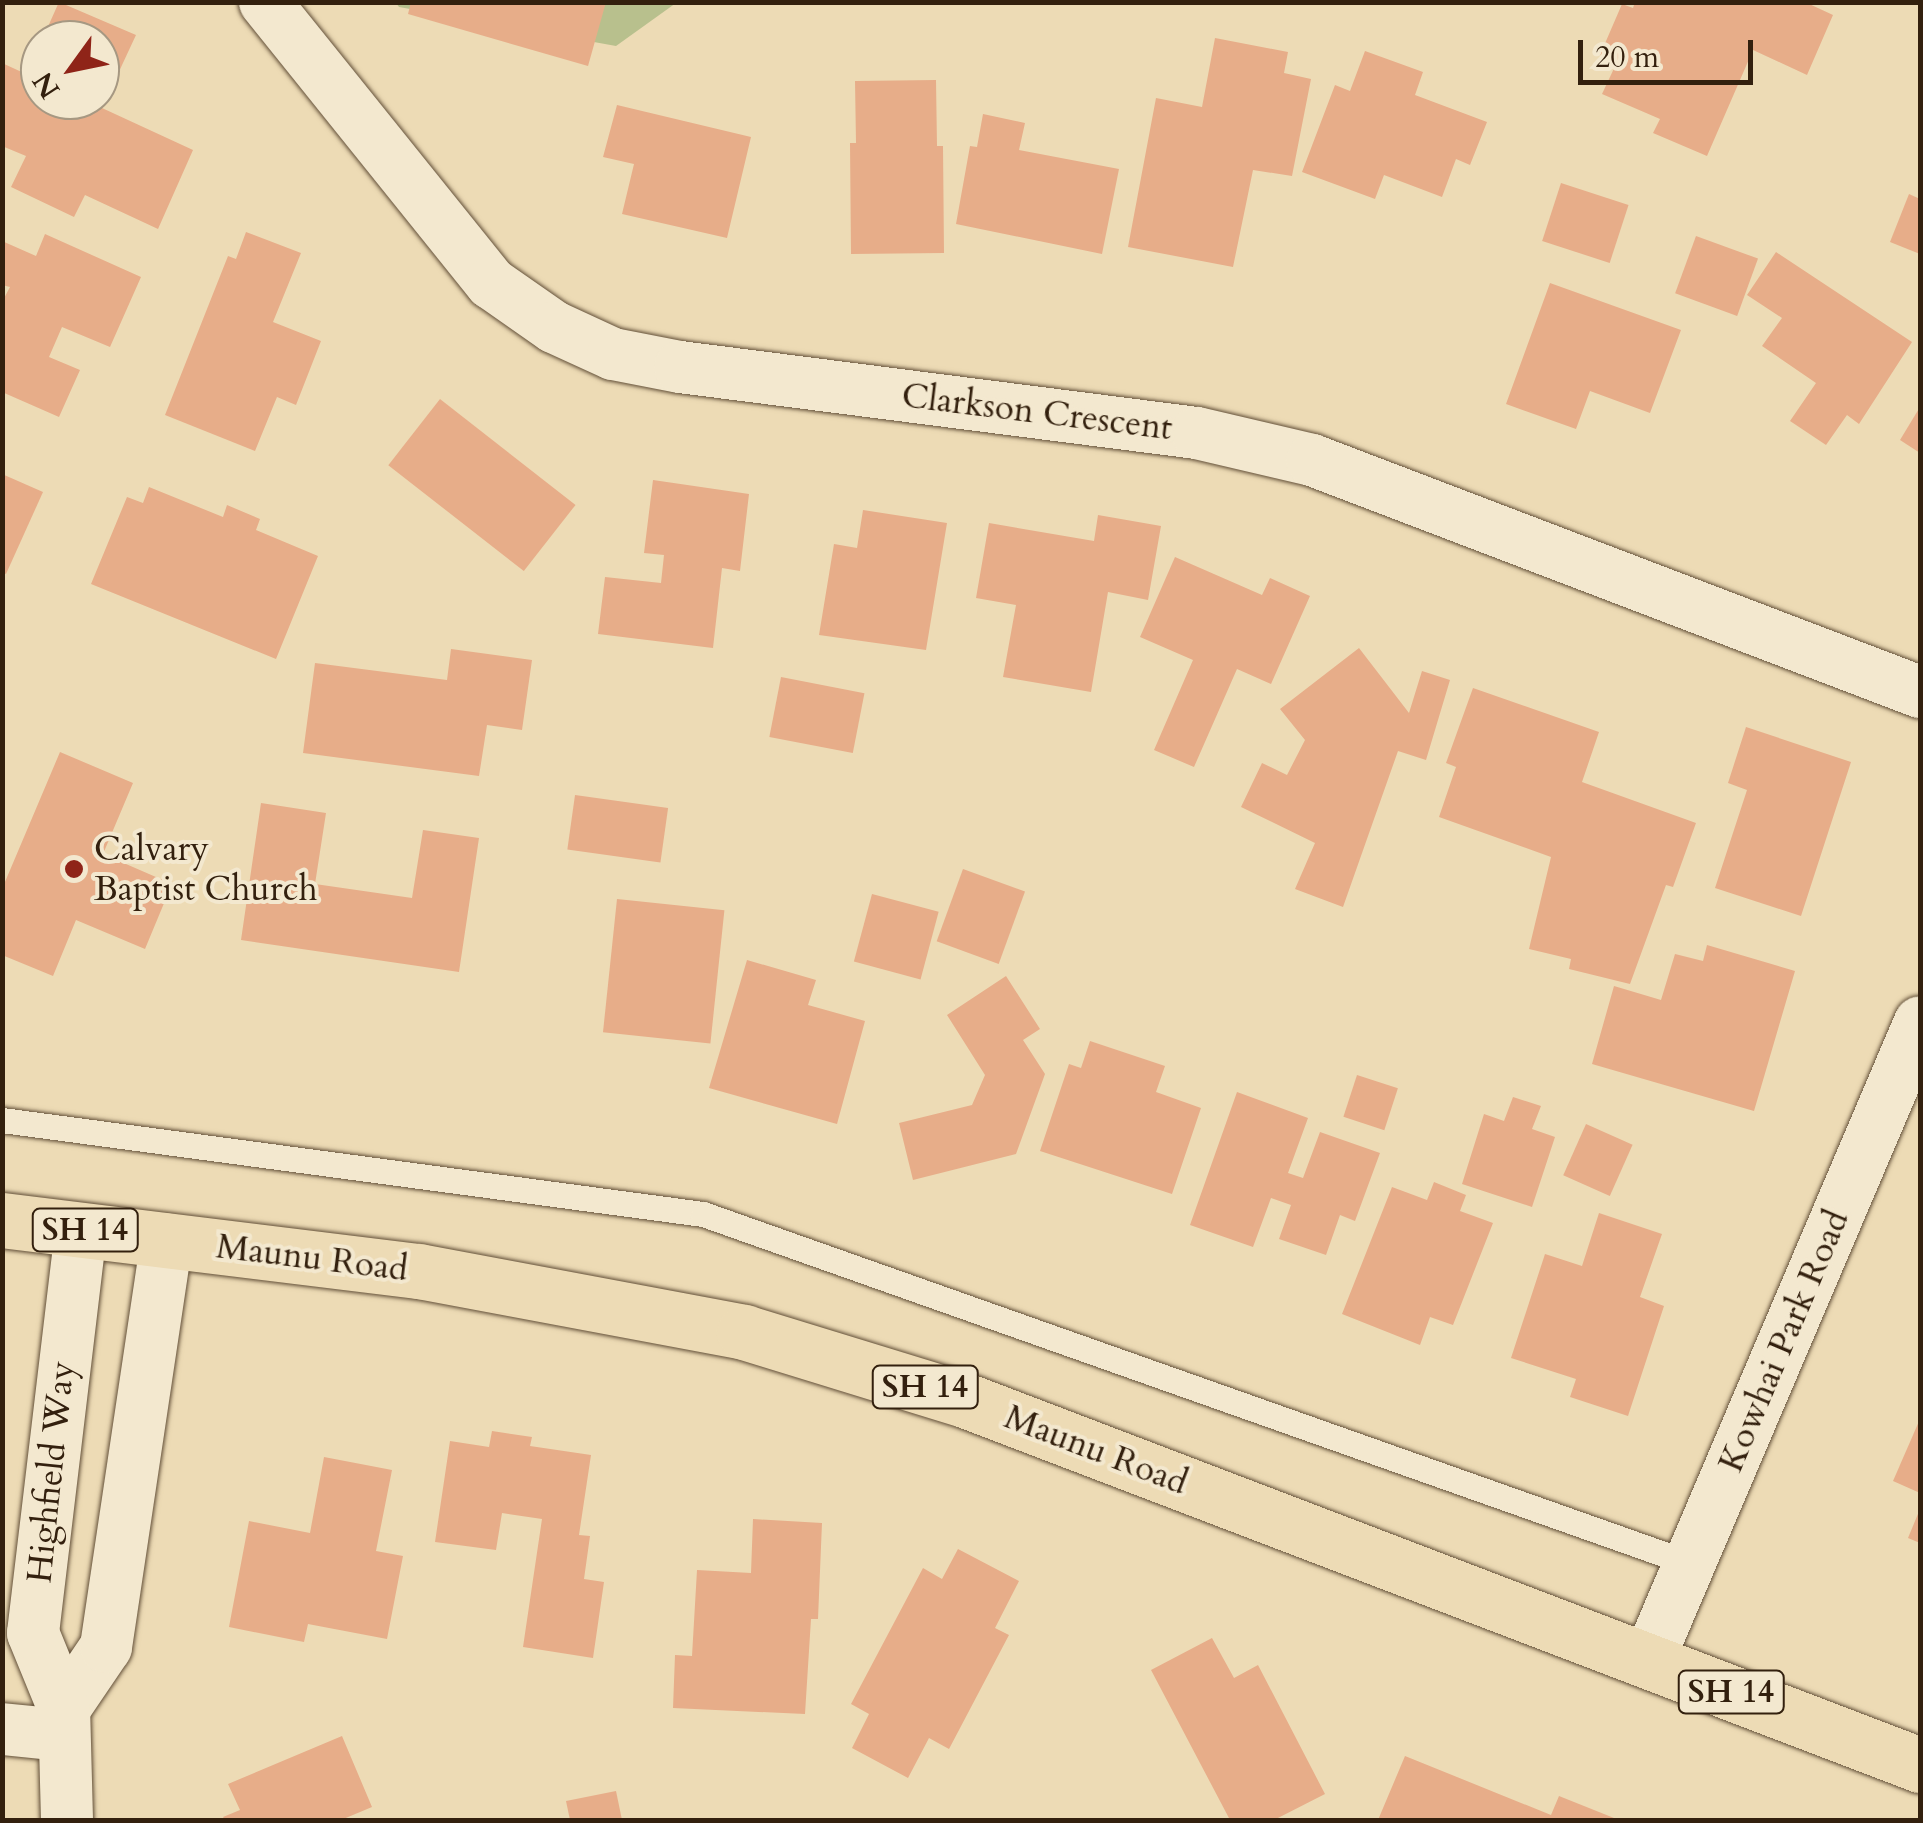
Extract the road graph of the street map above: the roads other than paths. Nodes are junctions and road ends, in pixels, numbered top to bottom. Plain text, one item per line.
1 (266, 2) edge
2 (1920, 692) edge
3 (1920, 1022) edge
4 (2, 1120) edge
5 (2, 1220) edge
6 (80, 1230) junction
7 (167, 1240) junction
8 (1689, 1564) junction
9 (1648, 1661) junction
10 (63, 1722) junction
11 (2, 1729) edge
12 (1920, 1764) edge
13 (67, 1820) edge

1 - 2 street, Clarkson Crescent
3 - 8 street, Kowhai Park Road
4 - 8 lane
5 - 6 main road, Maunu Road / SH 14
6 - 7 main road, Maunu Road / SH 14
6 - 10 street, Highfield Way
7 - 9 main road, Maunu Road / SH 14
7 - 10 street
8 - 9 street, Kowhai Park Road
9 - 12 main road, Maunu Road / SH 14
10 - 11 street
10 - 13 street, Highfield Way

